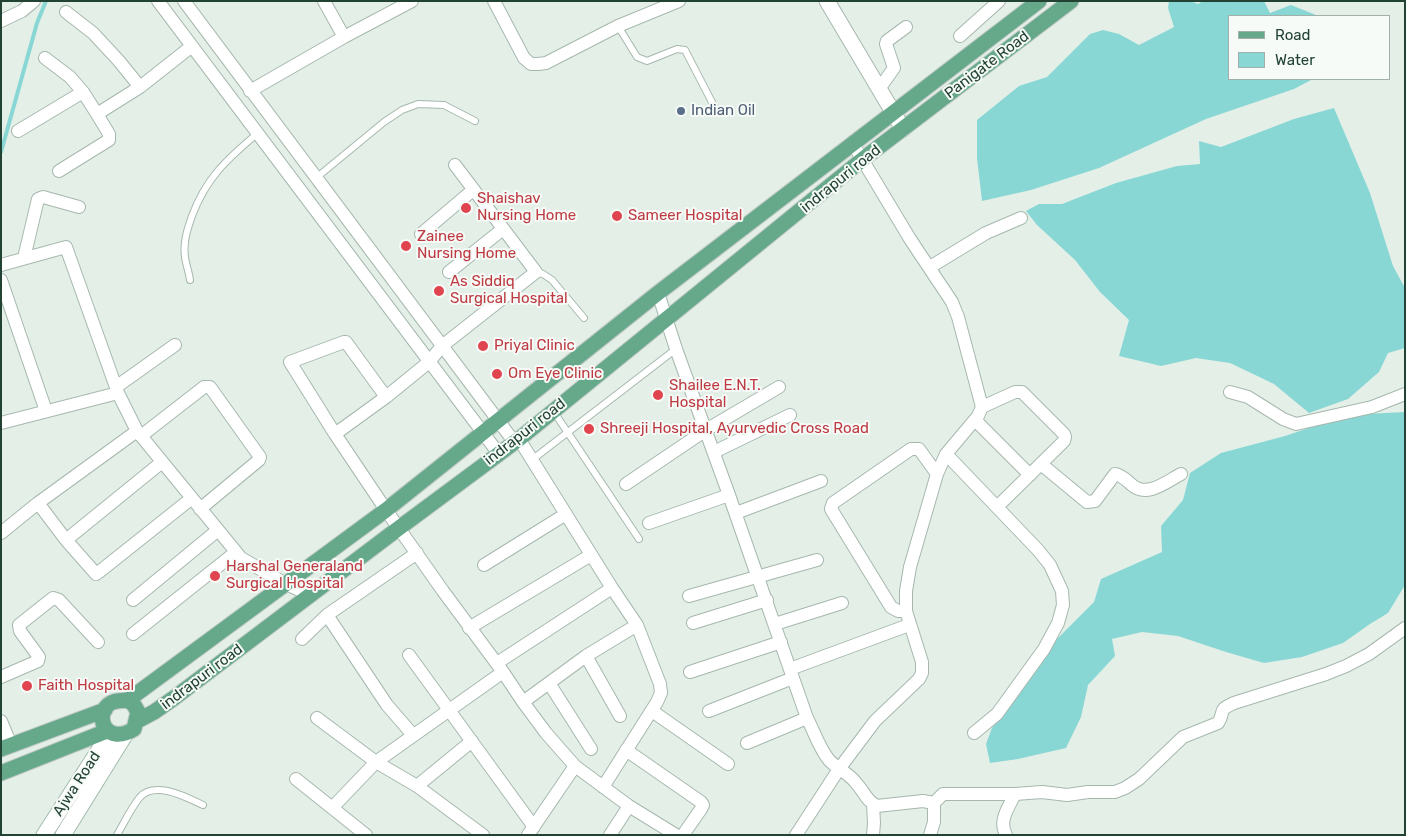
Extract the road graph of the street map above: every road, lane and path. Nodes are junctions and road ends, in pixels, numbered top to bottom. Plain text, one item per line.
1 (34, 1) edge
2 (158, 1) edge
3 (184, 1) edge
4 (324, 1) edge
5 (412, 1) edge
6 (494, 1) edge
7 (678, 1) edge
8 (827, 1) edge
9 (999, 1) edge
10 (1039, 1) edge
11 (1071, 1) edge
12 (66, 12) dead end
13 (1, 21) edge
14 (618, 26) junction
15 (906, 27) dead end
16 (960, 36) dead end
17 (344, 37) junction
18 (192, 46) junction
19 (45, 58) dead end
20 (140, 87) junction
21 (879, 89) junction
22 (250, 91) junction
23 (83, 92) junction
24 (715, 108) dead end
25 (893, 112) junction
26 (97, 114) junction
27 (475, 121) dead end
28 (903, 129) junction
29 (18, 131) dead end
30 (258, 133) junction
31 (853, 144) junction
32 (863, 159) junction
33 (455, 165) dead end
34 (59, 171) dead end
35 (316, 178) junction
36 (473, 190) junction
37 (79, 207) dead end
38 (1021, 218) dead end
39 (503, 230) junction
40 (421, 234) dead end
41 (24, 258) junction
42 (1, 265) edge
43 (930, 267) junction
44 (449, 272) dead end
45 (536, 272) junction
46 (1, 280) edge
47 (190, 280) dead end
48 (658, 293) junction
49 (584, 318) dead end
50 (666, 321) junction
51 (175, 345) dead end
52 (442, 346) junction
53 (676, 349) junction
54 (429, 362) junction
55 (778, 386) dead end
56 (117, 390) junction
57 (1230, 392) dead end
58 (1405, 394) edge
59 (386, 397) junction
60 (982, 407) junction
61 (553, 411) junction
62 (46, 412) junction
63 (790, 415) dead end
64 (975, 420) junction
65 (498, 421) junction
66 (1, 423) edge
67 (706, 430) junction
68 (567, 432) junction
69 (139, 433) junction
70 (483, 433) junction
71 (335, 434) junction
72 (517, 441) junction
73 (714, 452) junction
74 (499, 454) junction
75 (946, 454) junction
76 (533, 459) junction
77 (162, 462) junction
78 (1041, 464) junction
79 (937, 474) junction
80 (1181, 474) dead end
81 (1030, 475) junction
82 (821, 481) dead end
83 (626, 484) dead end
84 (730, 495) junction
85 (192, 498) junction
86 (38, 502) junction
87 (997, 508) junction
88 (200, 509) junction
89 (386, 510) junction
90 (736, 513) junction
91 (566, 514) junction
92 (649, 523) dead end
93 (399, 528) junction
94 (218, 530) junction
95 (1, 533) edge
96 (639, 539) dead end
97 (66, 540) junction
98 (236, 552) junction
99 (416, 553) junction
100 (591, 555) junction
101 (817, 560) dead end
102 (484, 565) dead end
103 (758, 577) junction
104 (286, 584) junction
105 (612, 588) junction
106 (310, 595) junction
107 (688, 596) dead end
108 (133, 600) dead end
109 (766, 600) junction
110 (842, 603) dead end
111 (906, 611) junction
112 (327, 615) junction
113 (692, 623) dead end
114 (775, 624) junction
115 (909, 624) junction
116 (637, 625) junction
117 (469, 628) junction
118 (1405, 628) edge
119 (133, 634) dead end
120 (302, 639) dead end
121 (98, 642) dead end
122 (781, 642) junction
123 (409, 654) dead end
124 (586, 656) junction
125 (500, 667) junction
126 (690, 672) dead end
127 (792, 673) junction
128 (1, 677) edge
129 (549, 683) junction
130 (128, 700) junction
131 (523, 702) junction
132 (105, 710) junction
133 (448, 710) junction
134 (652, 711) junction
135 (709, 711) dead end
136 (620, 716) dead end
137 (317, 718) dead end
138 (807, 718) junction
139 (1, 721) edge
140 (137, 721) junction
141 (114, 733) junction
142 (974, 733) dead end
143 (413, 735) junction
144 (472, 741) junction
145 (747, 743) dead end
146 (6, 747) edge
147 (591, 749) dead end
148 (626, 750) junction
149 (376, 762) junction
150 (728, 764) dead end
151 (575, 766) junction
152 (839, 769) junction
153 (1, 773) edge
154 (296, 779) dead end
155 (417, 786) junction
156 (604, 787) junction
157 (1015, 794) junction
158 (934, 803) junction
159 (873, 804) junction
160 (204, 805) dead end
161 (629, 806) junction
162 (332, 808) junction
163 (531, 831) edge
164 (802, 833) edge
165 (44, 835) edge
166 (63, 835) edge
167 (117, 835) edge
168 (366, 835) edge
169 (483, 835) edge
170 (610, 835) edge
171 (676, 835) edge
172 (683, 835) edge
173 (873, 835) edge
174 (930, 835) edge
175 (1006, 835) edge

1 - 13 street
2 - 18 street
3 - 22 street
4 - 17 street
5 - 17 street
6 - 14 street
7 - 14 street
8 - 21 main road
9 - 16 street
10 - 25 main road, Panigate Road
11 - 28 main road, Panigate Road
12 - 20 street
14 - 24 lane
15 - 21 street
17 - 22 street
18 - 20 street
18 - 30 street
19 - 23 street
20 - 26 street
21 - 25 main road
22 - 35 street
23 - 26 street
23 - 29 street
25 - 28 main road
25 - 31 main road, indrapuri road
26 - 34 street
27 - 35 lane
28 - 32 main road, indrapuri road
30 - 47 lane
30 - 54 street
31 - 32 street
31 - 48 main road, indrapuri road
32 - 43 street
32 - 50 main road, indrapuri road
33 - 36 street
35 - 52 street
36 - 39 street
36 - 40 street
37 - 41 street
38 - 43 street
39 - 44 street
39 - 45 street
41 - 42 street
41 - 56 street
43 - 60 street
45 - 49 lane
45 - 52 street
46 - 62 street
48 - 50 street
48 - 65 main road, indrapuri road
50 - 53 street
50 - 61 main road, indrapuri road
51 - 56 street
52 - 54 street
52 - 65 street
53 - 67 street
53 - 68 lane
54 - 59 street
54 - 70 street
55 - 67 street
56 - 62 street
56 - 69 street
57 - 58 street
59 - 71 street
59 - 71 street
60 - 64 street
60 - 78 street
61 - 68 lane
61 - 72 main road, indrapuri road
62 - 66 street
63 - 73 street
64 - 75 street
64 - 81 street
65 - 70 main road, indrapuri road
65 - 72 street
67 - 73 street
67 - 83 street
68 - 76 lane
68 - 96 lane
69 - 77 street
69 - 86 street
69 - 88 street
70 - 74 street
70 - 89 main road, indrapuri road
71 - 89 street
72 - 74 main road, indrapuri road
72 - 76 street
73 - 84 street
74 - 93 main road, indrapuri road
75 - 79 street
75 - 87 street
76 - 91 street
77 - 85 street
77 - 97 street
78 - 80 street
78 - 81 street
79 - 111 street
79 - 111 street
81 - 87 street
82 - 90 street
84 - 90 street
84 - 92 street
85 - 88 street
85 - 97 street
86 - 95 street
86 - 97 street
87 - 142 street
88 - 94 street
89 - 93 street
89 - 104 main road, indrapuri road
90 - 103 street
91 - 100 street
91 - 102 street
93 - 99 street
93 - 106 main road, indrapuri road
94 - 98 street
94 - 108 street
98 - 104 street
98 - 119 street
99 - 112 street
99 - 117 street
100 - 105 street
100 - 117 street
101 - 103 street
103 - 107 street
103 - 109 street
104 - 106 street
104 - 130 main road, indrapuri road
105 - 116 street
105 - 125 street
106 - 140 main road, indrapuri road
109 - 113 street
109 - 114 street
110 - 114 street
111 - 115 street
112 - 120 street
112 - 143 street
114 - 122 street
115 - 127 street
115 - 152 street
116 - 124 street
116 - 134 street
117 - 125 street
118 - 157 street
121 - 128 street
122 - 126 street
122 - 127 street
123 - 133 street
124 - 129 street
124 - 136 street
125 - 131 street
125 - 133 street
127 - 135 street
127 - 138 street
129 - 131 street
129 - 147 street
130 - 132 main road
130 - 140 main road
131 - 151 street
132 - 141 main road
132 - 146 main road
133 - 143 street
133 - 144 street
134 - 148 street
134 - 150 street
137 - 149 street
138 - 145 street
138 - 152 street
139 - 146 street
140 - 141 main road
141 - 153 main road
141 - 165 main road, Ajwa Road
141 - 166 main road, Ajwa Road
143 - 149 street
144 - 155 street
144 - 163 street
148 - 156 street
148 - 172 street
149 - 155 street
149 - 162 street
151 - 156 street
151 - 163 street
152 - 159 street
152 - 164 street
154 - 162 street
155 - 169 street
156 - 161 street
157 - 158 street
157 - 175 street
158 - 159 street
158 - 174 street
159 - 173 street
160 - 167 lane
161 - 170 street
161 - 171 street
162 - 168 street

